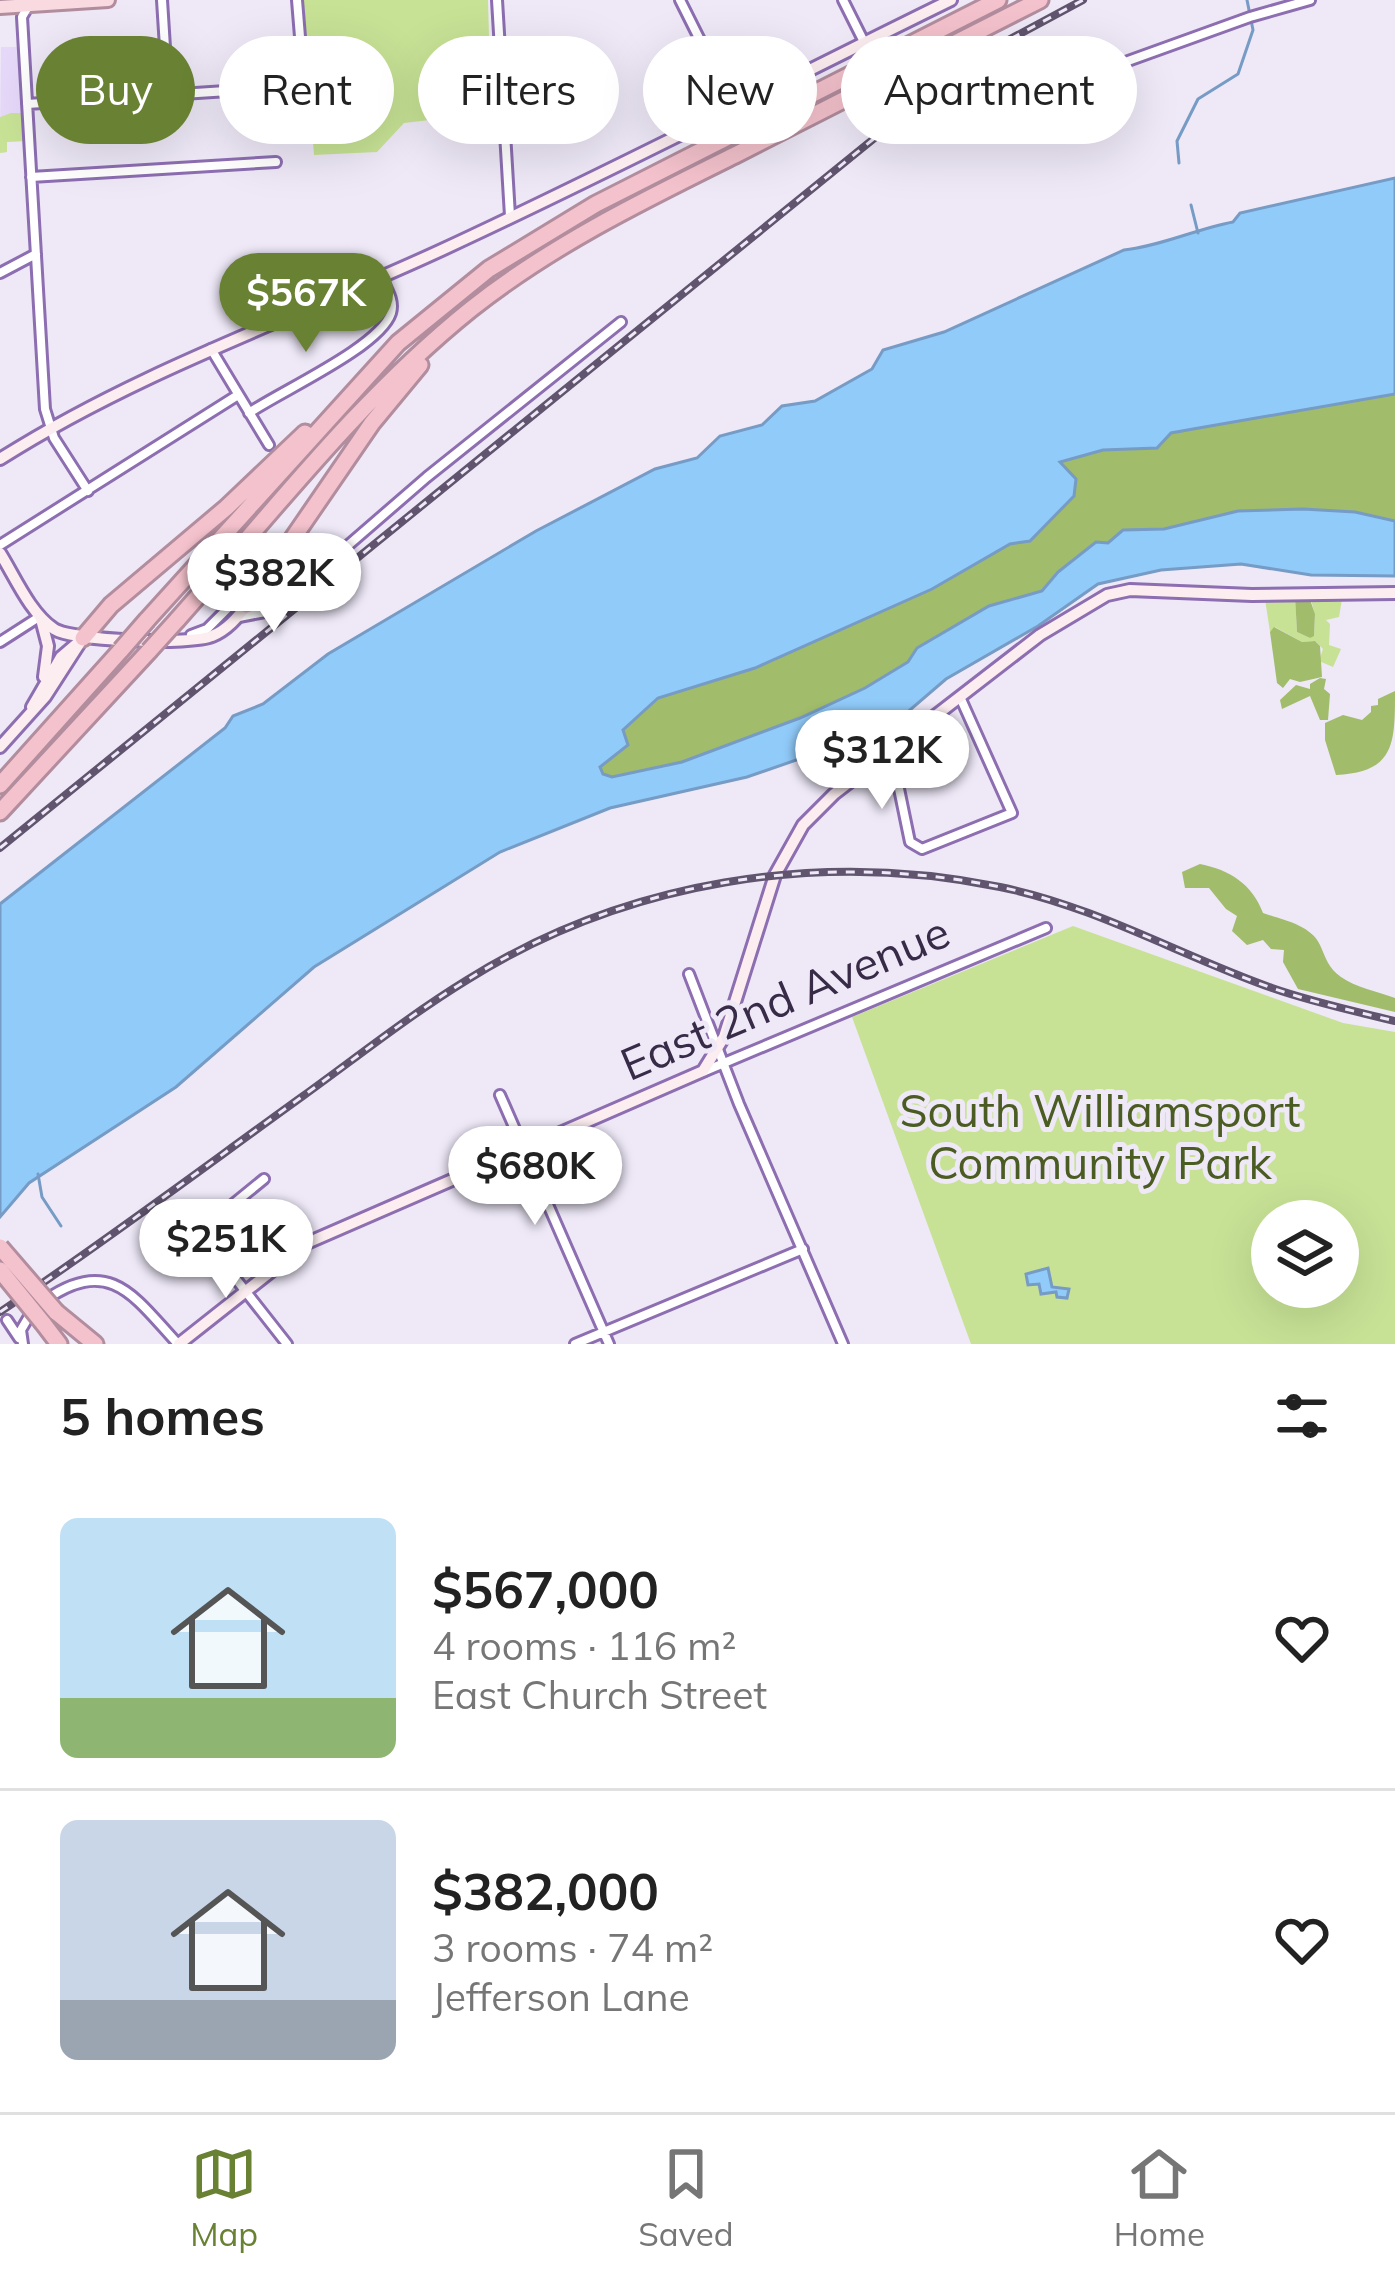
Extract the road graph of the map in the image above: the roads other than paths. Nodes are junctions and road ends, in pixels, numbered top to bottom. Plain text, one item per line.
1 (108, 0) edge
2 (162, 0) edge
3 (297, 0) edge
4 (496, 0) edge
5 (680, 0) edge
6 (843, 0) edge
7 (951, 0) edge
8 (998, 0) edge
9 (1040, 0) edge
10 (1310, 0) edge
11 (30, 3) edge
12 (0, 7) edge
13 (164, 36) edge
14 (698, 36) edge
15 (861, 36) edge
16 (876, 36) edge
17 (1137, 58) edge
18 (195, 93) edge
19 (36, 103) edge
20 (27, 104) junction
21 (657, 144) edge
22 (276, 162) dead end
23 (32, 177) junction
24 (510, 216) junction
25 (551, 252) junction
26 (36, 254) junction
27 (0, 273) edge
28 (380, 276) junction
29 (621, 322) dead end
30 (398, 343) junction
31 (210, 347) junction
32 (238, 395) junction
33 (249, 413) junction
34 (49, 428) junction
35 (269, 445) dead end
36 (0, 459) edge
37 (88, 491) junction
38 (0, 549) edge
39 (1395, 593) edge
40 (247, 604) junction
41 (274, 607) junction
42 (40, 616) junction
43 (83, 638) junction
44 (0, 642) edge
45 (39, 692) junction
46 (960, 697) junction
47 (78, 699) junction
48 (28, 715) junction
49 (83, 724) junction
50 (1, 744) edge
51 (891, 750) junction
52 (0, 773) edge
53 (0, 785) edge
54 (0, 812) edge
55 (0, 822) edge
56 (1046, 928) dead end
57 (688, 974) dead end
58 (719, 1050) junction
59 (722, 1064) junction
60 (703, 1071) junction
61 (500, 1095) dead end
62 (521, 1149) junction
63 (264, 1179) dead end
64 (0, 1247) edge
65 (803, 1249) junction
66 (0, 1270) edge
67 (244, 1290) junction
68 (49, 1318) junction
69 (7, 1321) dead end
70 (604, 1331) junction
71 (23, 1344) edge
72 (59, 1344) edge
73 (95, 1344) edge
74 (179, 1344) edge
75 (287, 1344) edge
76 (575, 1344) edge
77 (609, 1344) edge
78 (843, 1344) edge

1 - 11 main road
2 - 13 street
3 - 18 street
4 - 24 street
5 - 14 street
6 - 15 street
7 - 16 main road
8 - 30 highway
9 - 25 highway
10 - 17 street
11 - 12 main road
11 - 20 street
19 - 20 street
20 - 23 street
21 - 24 main road
22 - 23 street
23 - 26 street
24 - 28 main road
25 - 40 highway
25 - 49 highway, bridge
26 - 27 street
26 - 34 street
28 - 31 main road
28 - 33 street
29 - 41 street
30 - 43 highway
30 - 47 highway, bridge
31 - 32 street
31 - 34 main road
32 - 33 street
32 - 37 street
33 - 35 street
34 - 36 main road
34 - 37 street
37 - 38 street
38 - 42 main road
39 - 46 main road
40 - 41 highway
40 - 41 street
40 - 43 main road
42 - 43 main road
42 - 44 street
42 - 45 main road
43 - 45 main road
43 - 48 main road
45 - 48 main road
46 - 51 main road
46 - 51 street
47 - 52 highway
47 - 53 highway
48 - 50 main road
49 - 54 highway
49 - 55 highway
51 - 58 main road
56 - 59 street, East 2nd Avenue
57 - 58 street
58 - 59 street
58 - 60 main road
59 - 60 street, East 2nd Avenue
59 - 65 street
60 - 62 main road, East 2nd Avenue
61 - 62 street
62 - 67 main road, East 2nd Avenue
62 - 70 street
63 - 67 street
64 - 68 highway, bridge
65 - 70 street
65 - 78 street
66 - 68 highway, bridge
67 - 74 main road, East 2nd Avenue
67 - 75 street
68 - 72 highway
68 - 73 highway
69 - 71 street
70 - 76 street
70 - 77 street
71 - 74 street

